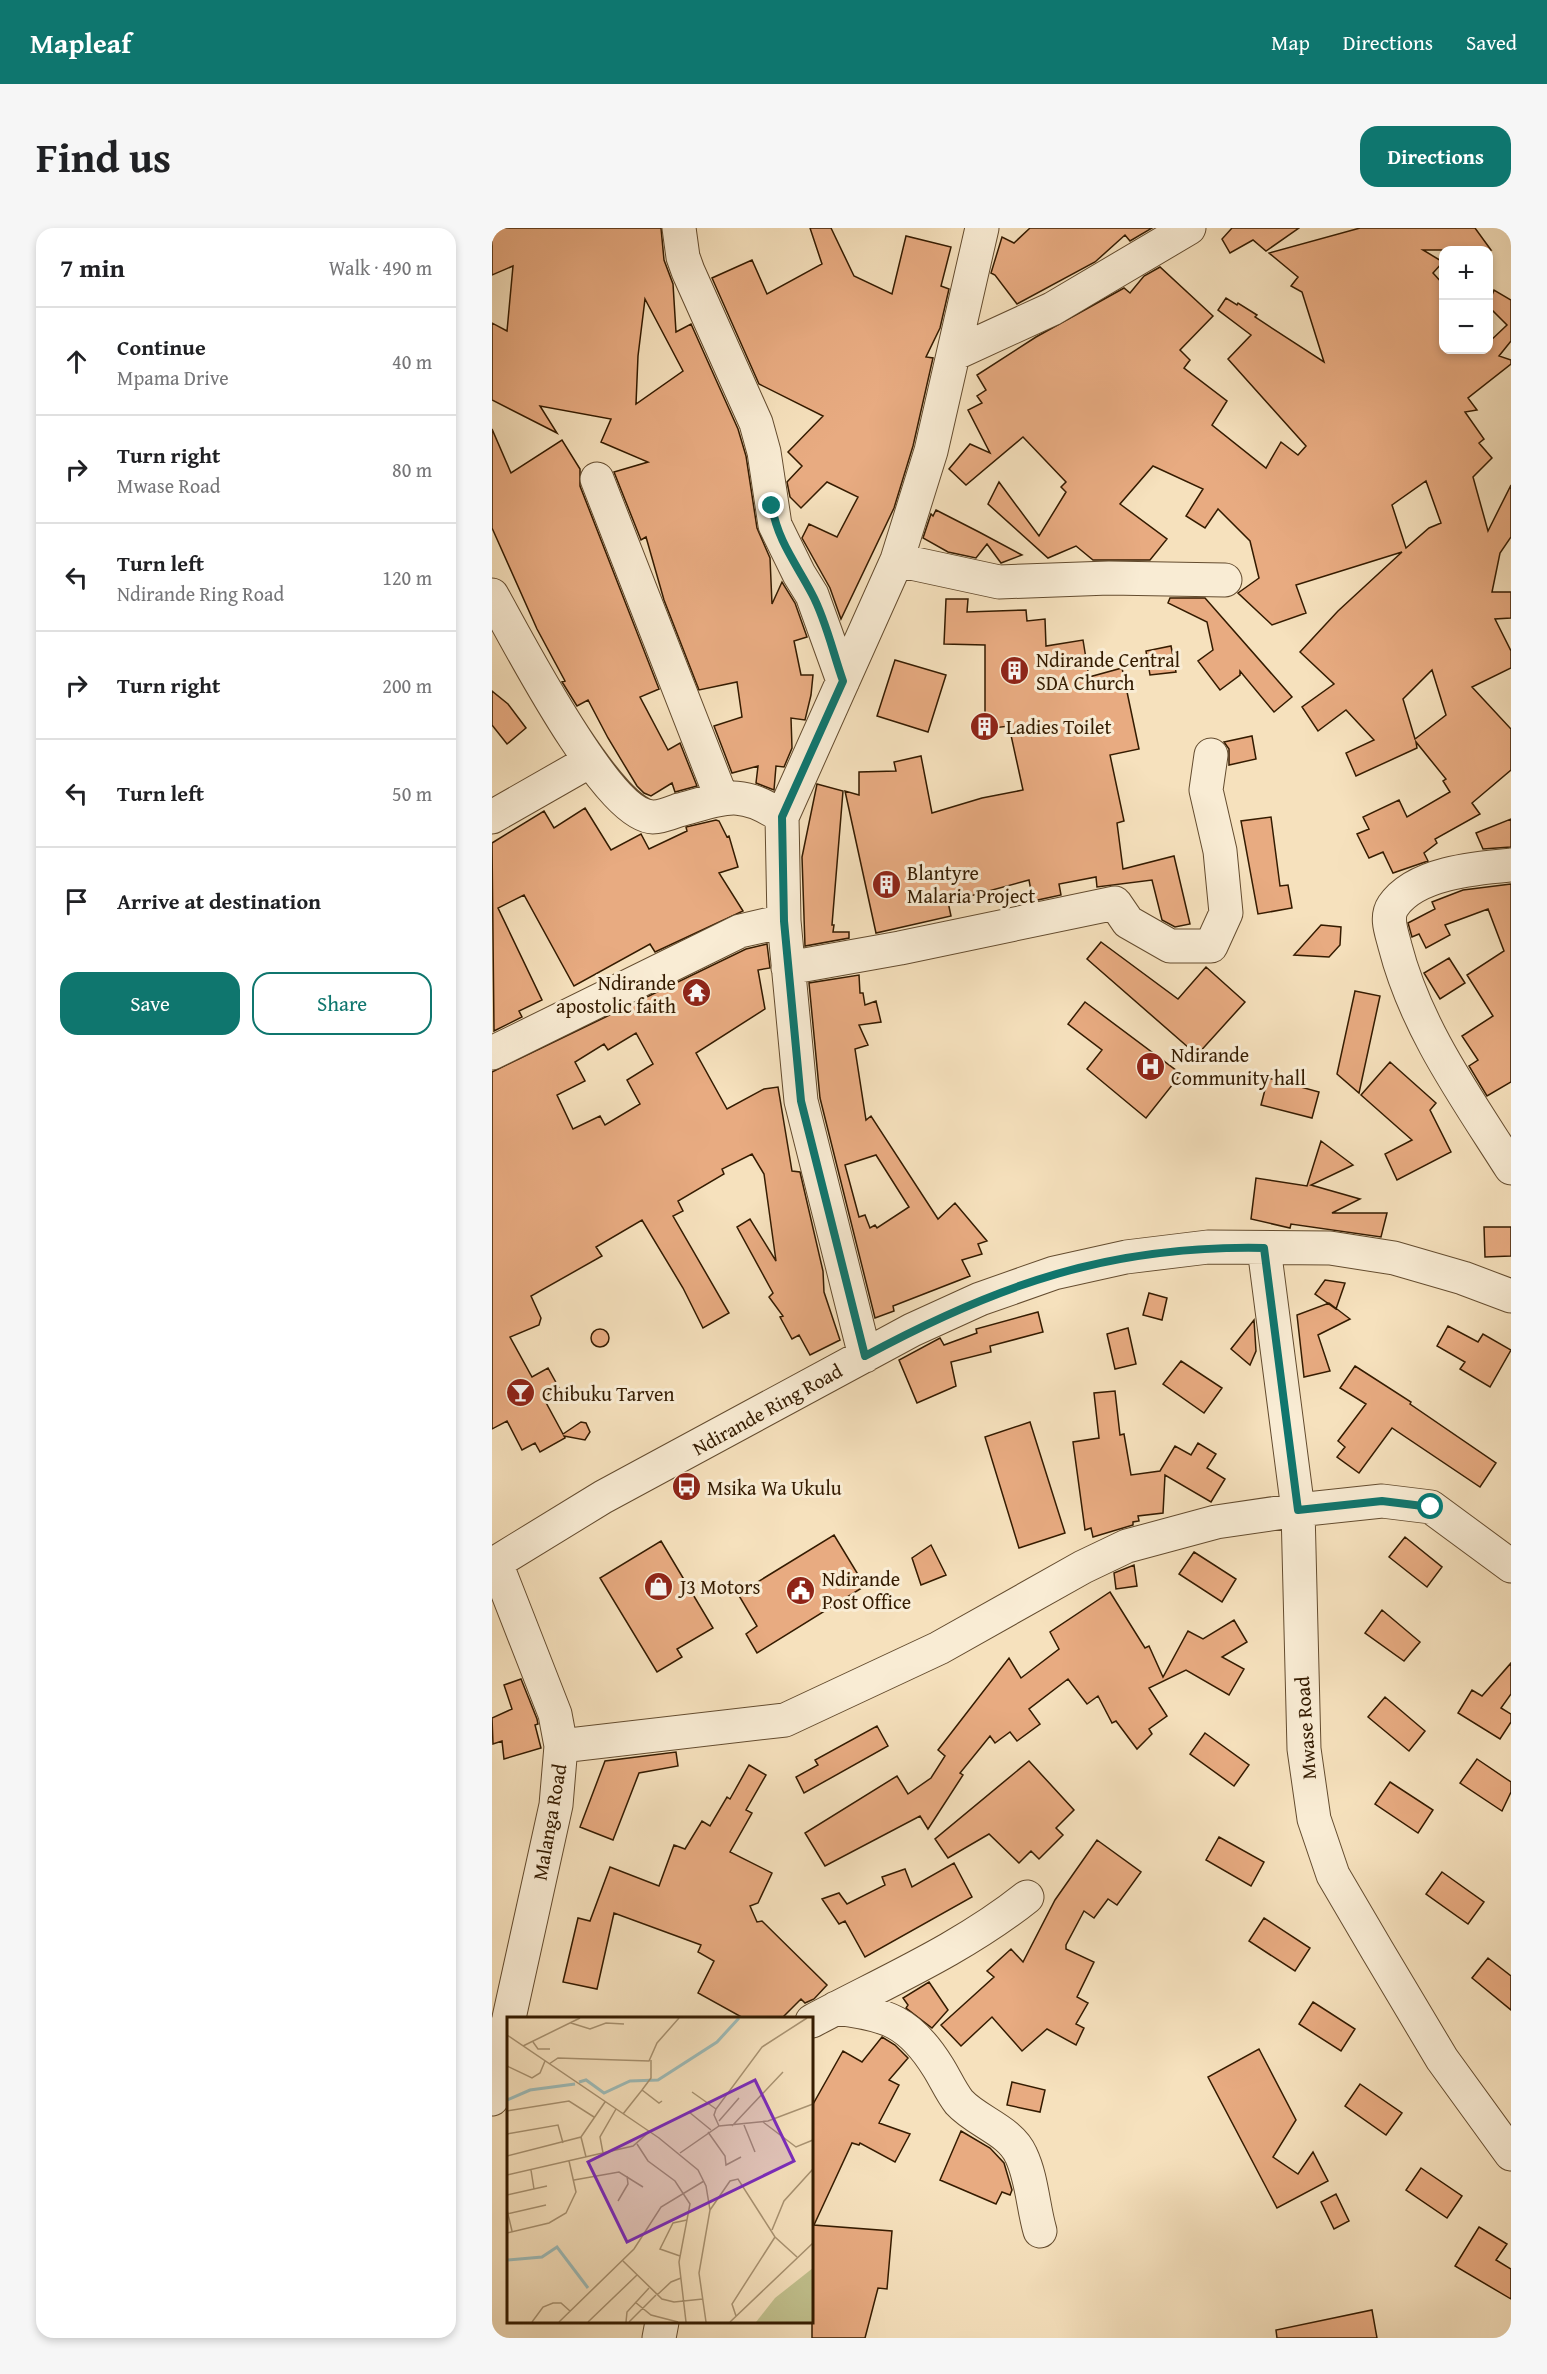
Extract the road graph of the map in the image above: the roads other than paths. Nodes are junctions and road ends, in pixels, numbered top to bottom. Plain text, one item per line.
1 (678, 228) edge
2 (982, 228) edge
3 (1189, 228) edge
4 (954, 354) junction
5 (597, 479) dead end
6 (897, 560) junction
7 (1225, 580) dead end
8 (492, 595) edge
9 (843, 681) junction
10 (1211, 755) dead end
11 (590, 761) junction
12 (722, 799) junction
13 (492, 817) edge
14 (782, 817) junction
15 (1511, 865) edge
16 (784, 921) junction
17 (788, 968) junction
18 (492, 1053) edge
19 (1511, 1168) edge
20 (1264, 1248) junction
21 (1511, 1296) edge
22 (865, 1356) junction
23 (1298, 1510) junction
24 (494, 1564) edge
25 (1511, 1566) edge
26 (561, 1746) junction
27 (1028, 1897) dead end
28 (824, 2014) edge
29 (510, 2017) edge
30 (507, 2029) edge
31 (492, 2100) edge
32 (1511, 2154) edge
33 (1040, 2231) dead end
34 (662, 2323) edge
35 (659, 2338) edge

1 - 9 street
2 - 4 street
3 - 4 street
4 - 6 street
5 - 12 street
6 - 7 street
6 - 9 street
8 - 11 street
9 - 14 street
10 - 17 street
11 - 12 street
11 - 13 street
12 - 14 street
14 - 16 street
15 - 19 street
16 - 17 street
16 - 18 street
17 - 22 street
20 - 21 street, Ndirande Ring Road
20 - 22 street, Ndirande Ring Road
20 - 23 street, Mwase Road
22 - 24 street, Ndirande Ring Road
23 - 25 street
23 - 26 street
23 - 32 street, Mwase Road
24 - 26 street, Malanga Road
26 - 29 street, Malanga Road
27 - 28 street
28 - 33 street
30 - 31 street, Malanga Road
34 - 35 street

